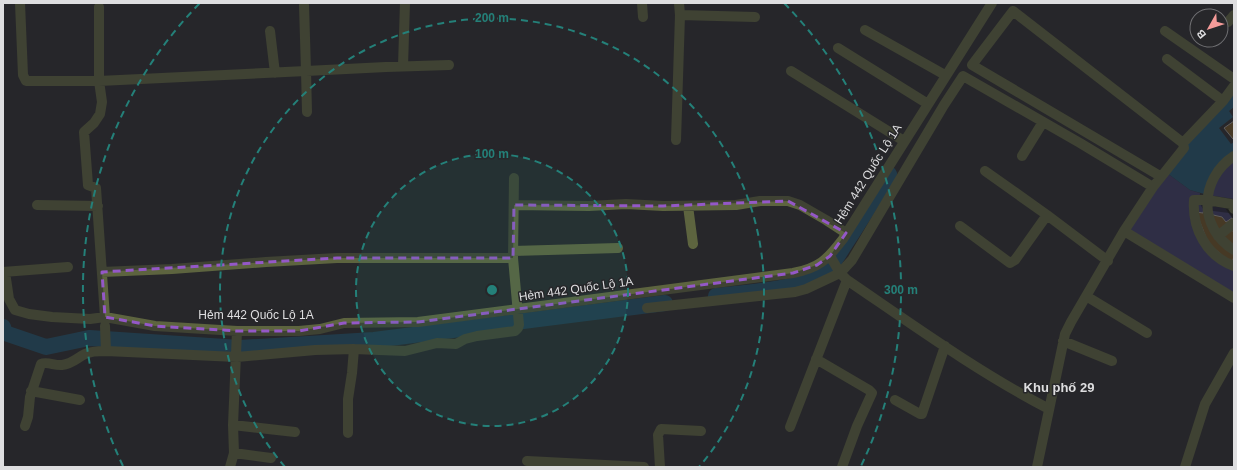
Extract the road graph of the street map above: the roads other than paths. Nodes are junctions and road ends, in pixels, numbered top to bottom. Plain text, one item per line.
1 (20, 3) edge
2 (405, 3) edge
3 (642, 3) edge
4 (679, 3) edge
5 (992, 3) edge
6 (304, 5) dead end
7 (99, 7) dead end
8 (680, 15) junction
9 (643, 17) dead end
10 (755, 17) dead end
11 (865, 30) dead end
12 (270, 31) dead end
13 (1164, 31) dead end
14 (838, 48) dead end
15 (1168, 59) dead end
16 (449, 65) dead end
17 (403, 66) junction
18 (306, 71) junction
19 (791, 71) dead end
20 (275, 73) junction
21 (945, 76) junction
22 (1234, 79) edge
23 (99, 81) junction
24 (1234, 86) edge
25 (1223, 101) junction
26 (928, 104) junction
27 (307, 112) dead end
28 (1042, 122) junction
29 (676, 140) dead end
30 (904, 141) junction
31 (1183, 143) junction
32 (1022, 156) dead end
33 (1234, 156) edge
34 (985, 171) dead end
35 (1160, 176) junction
36 (514, 178) dead end
37 (1153, 188) junction
38 (1207, 200) junction
39 (37, 205) dead end
40 (514, 205) junction
41 (98, 206) junction
42 (688, 206) junction
43 (1234, 209) edge
44 (1047, 215) junction
45 (1234, 223) edge
46 (960, 226) dead end
47 (1124, 231) junction
48 (846, 233) junction
49 (1218, 236) junction
50 (693, 244) dead end
51 (618, 248) dead end
52 (1234, 250) edge
53 (513, 254) junction
54 (832, 260) junction
55 (1108, 261) junction
56 (1234, 266) edge
57 (68, 267) dead end
58 (4, 272) edge
59 (102, 272) junction
60 (843, 276) junction
61 (1086, 296) junction
62 (1234, 298) edge
63 (647, 308) dead end
64 (518, 312) junction
65 (105, 322) junction
66 (1147, 333) dead end
67 (237, 334) junction
68 (1064, 341) junction
69 (945, 346) junction
70 (354, 349) junction
71 (106, 351) junction
72 (1234, 353) edge
73 (237, 354) junction
74 (816, 359) junction
75 (1112, 361) dead end
76 (32, 391) junction
77 (80, 400) dead end
78 (895, 400) dead end
79 (1049, 409) junction
80 (233, 425) junction
81 (25, 426) dead end
82 (790, 427) dead end
83 (701, 431) dead end
84 (295, 432) dead end
85 (348, 433) dead end
86 (234, 453) junction
87 (271, 458) dead end
88 (528, 460) dead end
89 (230, 467) edge
90 (644, 467) edge
91 (660, 467) edge
92 (842, 467) edge
93 (1038, 467) edge
94 (1185, 467) edge

1 - 23 street
2 - 17 street
3 - 9 street
4 - 8 street
5 - 21 street, Hẻm 442 Quốc Lộ 1A
6 - 18 street
7 - 23 street
8 - 10 street
8 - 29 street
11 - 21 street
12 - 20 street
13 - 22 street
14 - 26 street
15 - 25 street
16 - 17 street
17 - 18 street
18 - 20 street
18 - 27 street
19 - 30 street
20 - 23 street
21 - 26 street, Hẻm 442 Quốc Lộ 1A
23 - 41 street
24 - 25 street
25 - 31 street
26 - 30 street, Hẻm 442 Quốc Lộ 1A
28 - 32 street
28 - 37 street
28 - 60 street
30 - 48 street, Hẻm 442 Quốc Lộ 1A
31 - 35 street
31 - 35 street
33 - 38 street
34 - 44 street
35 - 37 street
36 - 40 street
37 - 47 street
38 - 43 street
38 - 49 street
38 - 56 street
39 - 41 street
40 - 42 street
40 - 53 street
41 - 59 street
42 - 48 street
42 - 50 street
44 - 46 street
44 - 55 street
45 - 49 street
47 - 55 street
47 - 62 street
48 - 54 street, Hẻm 442 Quốc Lộ 1A
49 - 52 street
51 - 53 street
53 - 59 street
53 - 64 street
54 - 60 street
54 - 64 street, Hẻm 442 Quốc Lộ 1A
55 - 61 street
57 - 58 street
58 - 65 street, Hẻm 442 Quốc Lộ 1A
59 - 65 street
60 - 63 street
60 - 69 street
60 - 74 street
61 - 66 street
61 - 68 street
64 - 67 street, Hẻm 442 Quốc Lộ 1A
64 - 70 street
65 - 67 street, Hẻm 442 Quốc Lộ 1A
65 - 71 street
67 - 73 street
68 - 75 street
68 - 79 street
69 - 78 street
69 - 79 street
70 - 73 street
70 - 85 street
71 - 73 street
71 - 76 street
72 - 94 street
73 - 80 street
74 - 82 street
74 - 92 street
76 - 77 street
76 - 81 street
79 - 93 street
80 - 84 street
80 - 86 street
83 - 91 street
86 - 87 street
86 - 89 street
88 - 90 street

